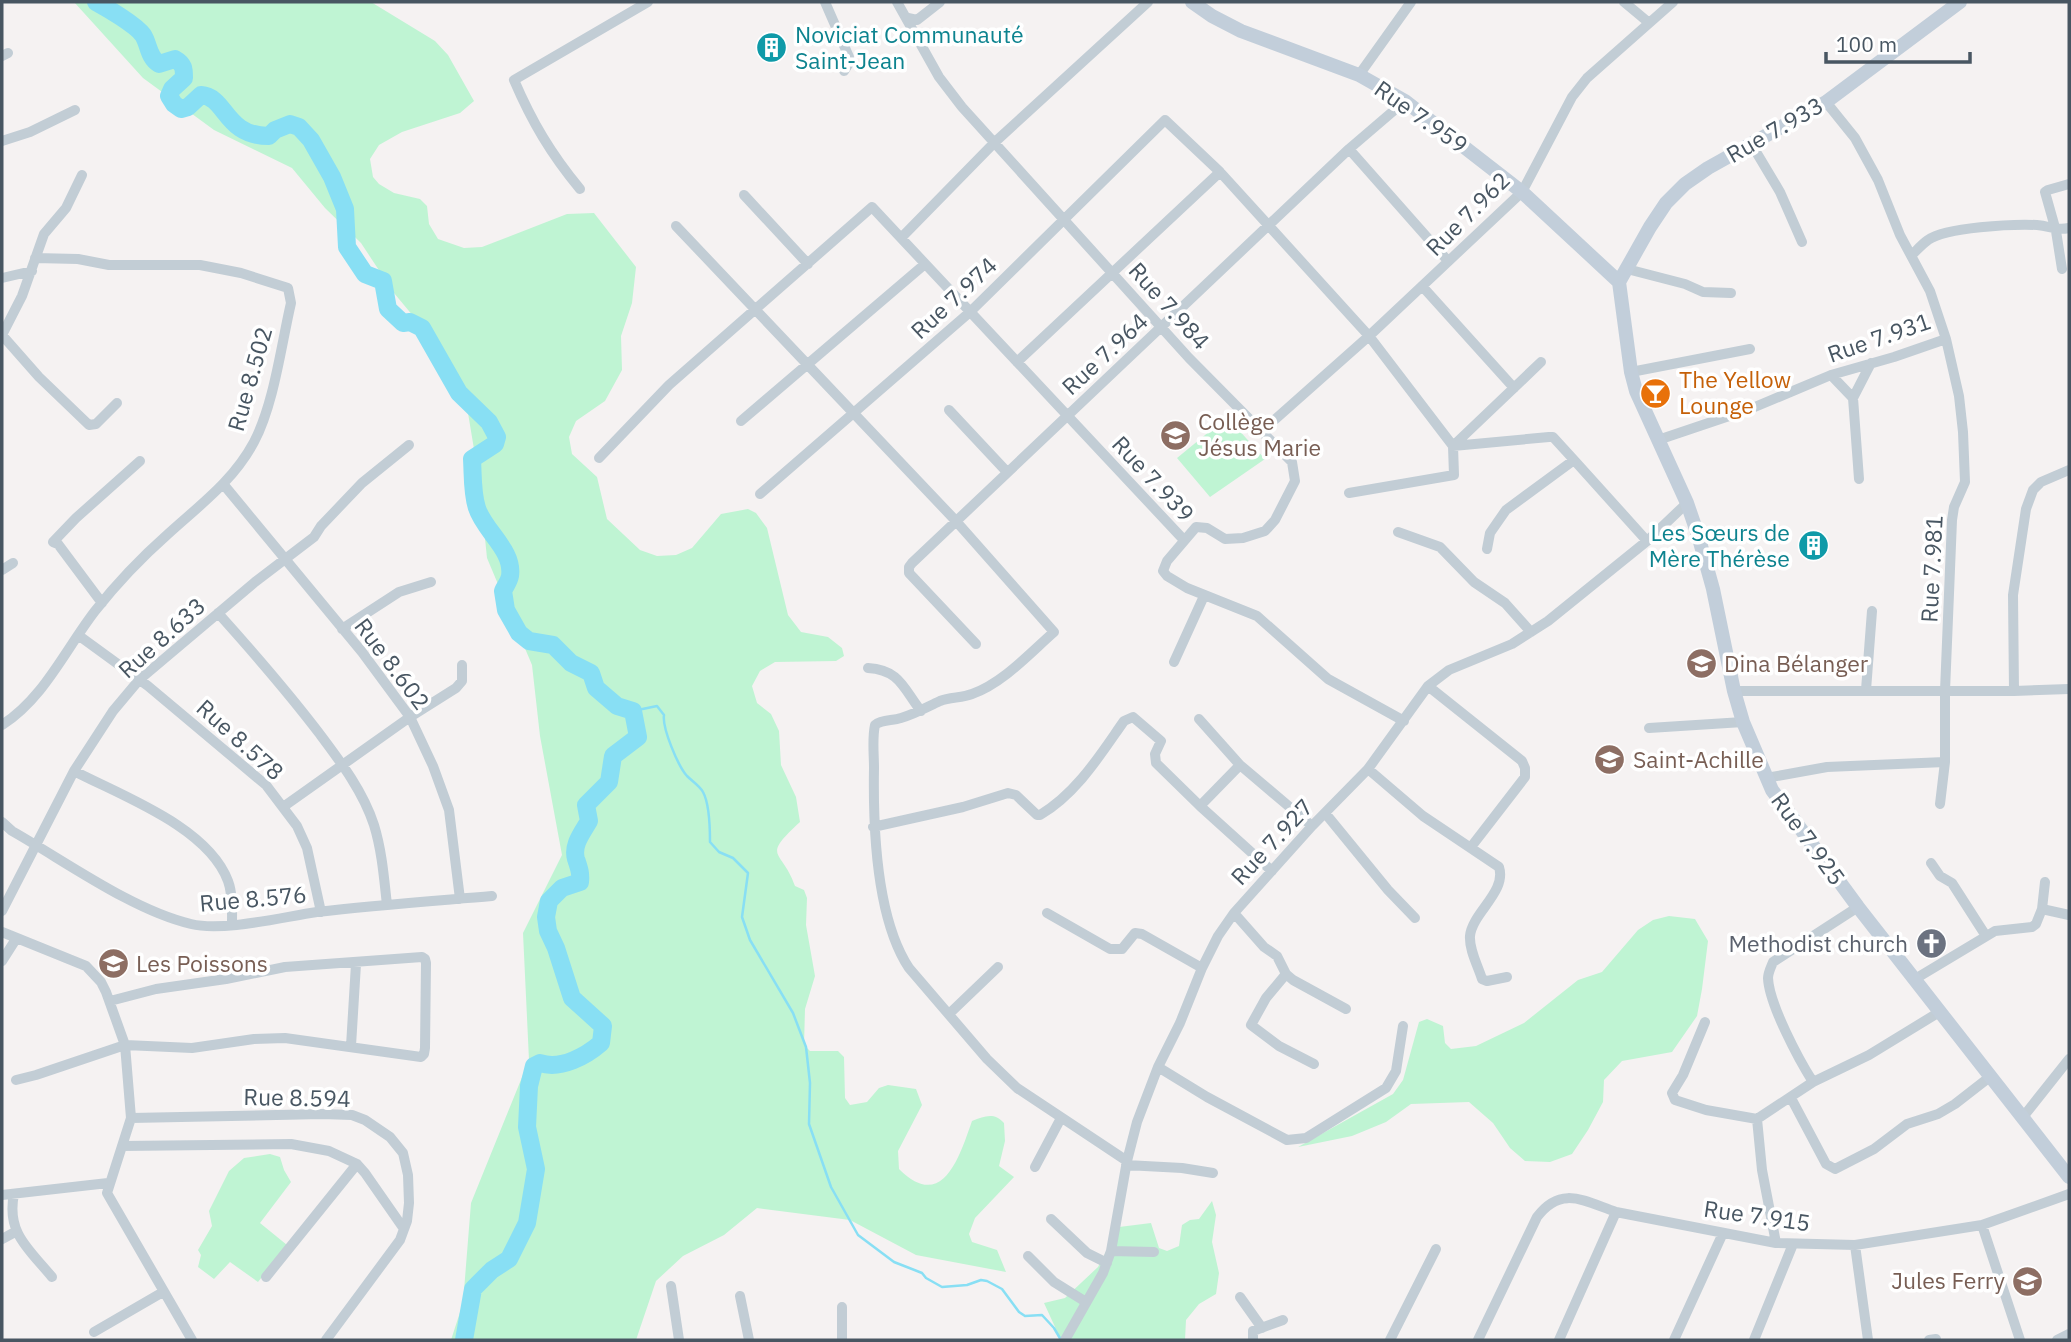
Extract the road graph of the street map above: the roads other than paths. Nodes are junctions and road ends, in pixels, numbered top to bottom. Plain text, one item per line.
1 (648, 2) edge
2 (825, 2) edge
3 (897, 2) edge
4 (940, 2) edge
5 (1148, 2) edge
6 (1192, 2) edge
7 (1410, 2) edge
8 (1624, 2) edge
9 (1672, 2) edge
10 (1960, 2) edge
11 (908, 18) junction
12 (1648, 22) junction
13 (844, 71) dead end
14 (1359, 75) junction
15 (1405, 101) junction
16 (1826, 102) junction
17 (75, 110) dead end
18 (2, 141) edge
19 (995, 142) junction
20 (1752, 145) junction
21 (1349, 149) junction
22 (1220, 172) junction
23 (82, 176) dead end
24 (2069, 184) edge
25 (580, 190) dead end
26 (1522, 192) junction
27 (744, 195) dead end
28 (1065, 218) junction
29 (1268, 224) junction
30 (676, 226) dead end
31 (2069, 228) edge
32 (2056, 231) junction
33 (901, 239) junction
34 (1802, 242) dead end
35 (1912, 255) junction
36 (35, 258) junction
37 (1448, 261) junction
38 (808, 264) junction
39 (925, 264) junction
40 (1627, 269) junction
41 (2062, 269) dead end
42 (32, 271) junction
43 (1114, 274) junction
44 (2, 278) edge
45 (1619, 282) junction
46 (1422, 286) junction
47 (1731, 293) dead end
48 (756, 310) junction
49 (970, 312) junction
50 (1161, 327) junction
51 (2, 335) edge
52 (1369, 336) junction
53 (1946, 339) junction
54 (1750, 349) dead end
55 (1017, 362) junction
56 (1541, 362) dead end
57 (1871, 363) junction
58 (808, 365) junction
59 (1631, 372) junction
60 (1831, 375) junction
61 (1514, 388) junction
62 (1853, 398) junction
63 (117, 403) dead end
64 (949, 410) dead end
65 (854, 412) junction
66 (1068, 416) junction
67 (741, 421) dead end
68 (1262, 431) junction
69 (1658, 440) junction
70 (409, 445) dead end
71 (1453, 446) junction
72 (599, 458) dead end
73 (1574, 460) junction
74 (141, 461) dead end
75 (2069, 470) edge
76 (1007, 472) junction
77 (1859, 479) dead end
78 (224, 485) junction
79 (1349, 493) dead end
80 (760, 494) dead end
81 (1687, 503) junction
82 (956, 520) junction
83 (1398, 532) dead end
84 (1183, 540) junction
85 (1647, 541) junction
86 (1487, 549) dead end
87 (284, 559) junction
88 (13, 563) dead end
89 (2, 570) edge
90 (430, 582) dead end
91 (1204, 596) junction
92 (102, 603) junction
93 (1872, 611) dead end
94 (218, 613) junction
95 (342, 629) junction
96 (1531, 632) junction
97 (78, 635) junction
98 (976, 644) dead end
99 (1174, 662) dead end
100 (462, 665) dead end
101 (867, 668) dead end
102 (139, 680) junction
103 (1428, 686) junction
104 (2069, 689) edge
105 (1866, 690) junction
106 (1734, 691) junction
107 (1945, 691) junction
108 (2014, 691) junction
109 (921, 711) junction
110 (410, 717) junction
111 (1199, 719) dead end
112 (1404, 721) junction
113 (1743, 722) junction
114 (2, 725) edge
115 (1649, 728) dead end
116 (1945, 762) junction
117 (343, 765) junction
118 (1240, 765) junction
119 (1368, 769) junction
120 (74, 771) junction
121 (1766, 778) junction
122 (1940, 804) dead end
123 (1200, 806) junction
124 (284, 807) junction
125 (1325, 813) junction
126 (2, 822) edge
127 (1312, 826) junction
128 (873, 827) junction
129 (35, 844) junction
130 (1471, 847) junction
131 (1931, 863) dead end
132 (1272, 871) junction
133 (2045, 883) dead end
134 (492, 896) dead end
135 (460, 899) junction
136 (387, 905) junction
137 (1858, 907) junction
138 (2042, 909) junction
139 (2, 911) edge
140 (321, 912) junction
141 (1047, 913) dead end
142 (1234, 913) junction
143 (2069, 915) edge
144 (1415, 918) dead end
145 (232, 924) junction
146 (2, 932) edge
147 (1986, 936) junction
148 (16, 939) junction
149 (2, 961) edge
150 (356, 964) junction
151 (998, 967) dead end
152 (1202, 968) junction
153 (1286, 974) junction
154 (1507, 977) dead end
155 (1915, 979) junction
156 (110, 1001) junction
157 (1346, 1009) dead end
158 (1941, 1011) junction
159 (949, 1014) junction
160 (1705, 1022) dead end
161 (1403, 1026) dead end
162 (125, 1045) junction
163 (351, 1046) junction
164 (2069, 1059) edge
165 (1314, 1064) dead end
166 (1158, 1067) junction
167 (1991, 1076) junction
168 (16, 1080) dead end
169 (1813, 1082) junction
170 (1791, 1098) junction
171 (2023, 1117) junction
172 (131, 1118) junction
173 (1061, 1118) junction
174 (1758, 1119) junction
175 (122, 1146) junction
176 (1127, 1163) junction
177 (357, 1164) junction
178 (1035, 1167) dead end
179 (1213, 1173) dead end
180 (2069, 1177) edge
181 (108, 1183) junction
182 (15, 1194) junction
183 (2069, 1194) edge
184 (2, 1195) edge
185 (1616, 1212) junction
186 (1051, 1219) dead end
187 (1982, 1225) junction
188 (404, 1229) junction
189 (15, 1232) junction
190 (1723, 1233) junction
191 (2, 1239) edge
192 (1776, 1243) junction
193 (1793, 1244) junction
194 (1855, 1245) junction
195 (1436, 1249) dead end
196 (1111, 1251) junction
197 (1154, 1252) dead end
198 (1028, 1256) dead end
199 (1107, 1263) junction
200 (52, 1277) dead end
201 (266, 1278) dead end
202 (671, 1286) dead end
203 (163, 1292) junction
204 (740, 1296) dead end
205 (1240, 1297) dead end
206 (1086, 1302) junction
207 (842, 1307) dead end
208 (1283, 1320) dead end
209 (1262, 1328) junction
210 (94, 1332) dead end
211 (2069, 1334) edge
212 (192, 1340) edge
213 (326, 1340) edge
214 (679, 1340) edge
215 (749, 1340) edge
216 (842, 1340) edge
217 (1065, 1340) edge
218 (1253, 1340) edge
219 (1390, 1340) edge
220 (1478, 1340) edge
221 (1559, 1340) edge
222 (1674, 1340) edge
223 (1754, 1340) edge
224 (1868, 1340) edge
225 (2020, 1340) edge
226 (2057, 1340) edge

1 - 25 street
2 - 13 street
3 - 11 street, Rue 7.984
4 - 11 street
5 - 19 street
6 - 14 street, Rue 7.959
7 - 14 street
8 - 12 street
9 - 12 street, Rue 7.962
10 - 16 street, Rue 7.933
11 - 19 street, Rue 7.984
12 - 26 street, Rue 7.962
14 - 15 street, Rue 7.959
15 - 21 street, Rue 7.964
15 - 26 street, Rue 7.959
16 - 20 street, Rue 7.933
16 - 35 street, Rue 7.931
17 - 18 street
19 - 28 street, Rue 7.984
19 - 33 street
20 - 34 street
20 - 40 street, Rue 7.933
21 - 29 street, Rue 7.964
21 - 37 street
22 - 28 street, Rue 7.974
22 - 29 street
22 - 43 street
23 - 36 street
24 - 32 street
26 - 37 street, Rue 7.962
26 - 45 street, Rue 7.959
27 - 38 street
28 - 43 street, Rue 7.984
28 - 49 street, Rue 7.974
29 - 50 street, Rue 7.964
29 - 52 street
30 - 48 street
31 - 32 street
32 - 35 street
32 - 41 street
33 - 38 street, Rue 7.939
33 - 39 street, Rue 7.939
35 - 53 street, Rue 7.931
36 - 42 street
36 - 78 street, Rue 8.502
37 - 46 street, Rue 7.962
38 - 48 street
39 - 49 street, Rue 7.939
39 - 58 street
40 - 45 street, Rue 7.933
40 - 47 street
42 - 44 street
42 - 51 street
43 - 50 street, Rue 7.984
43 - 55 street
45 - 59 street, Rue 7.925
46 - 52 street, Rue 7.962
46 - 61 street
48 - 58 street
48 - 72 street
49 - 55 street, Rue 7.939
49 - 65 street, Rue 7.974
50 - 66 street, Rue 7.964
50 - 68 street, Rue 7.984
51 - 63 street
52 - 68 street, Rue 7.962
52 - 71 street
53 - 57 street, Rue 7.931
53 - 107 street, Rue 7.981
54 - 59 street
55 - 66 street, Rue 7.939
56 - 61 street
57 - 60 street, Rue 7.931
57 - 62 street
58 - 65 street
58 - 67 street
59 - 69 street, Rue 7.925
60 - 62 street
60 - 69 street, Rue 7.931
61 - 71 street
62 - 77 street
64 - 76 street
65 - 80 street, Rue 7.974
65 - 82 street
66 - 76 street, Rue 7.964
66 - 84 street, Rue 7.939
68 - 84 street, Rue 7.984
69 - 81 street, Rue 7.925
70 - 87 street, Rue 8.633
71 - 73 street
71 - 79 street
73 - 85 street
73 - 86 street
74 - 92 street
75 - 108 street
76 - 82 street, Rue 7.964
78 - 87 street, Rue 8.602
78 - 92 street, Rue 8.502
81 - 85 street, Rue 7.927
81 - 106 street, Rue 7.925
82 - 98 street, Rue 7.964
82 - 109 street
83 - 96 street
84 - 91 street, Rue 7.939
85 - 96 street, Rue 7.927
87 - 94 street, Rue 8.633
87 - 95 street, Rue 8.602
88 - 89 street
90 - 95 street
91 - 99 street
91 - 112 street, Rue 7.939
92 - 97 street, Rue 8.502
93 - 105 street
94 - 102 street, Rue 8.633
94 - 117 street
95 - 110 street, Rue 8.602
96 - 103 street, Rue 7.927
97 - 102 street, Rue 8.578
97 - 114 street, Rue 8.502
100 - 110 street
101 - 109 street
102 - 120 street, Rue 8.633
102 - 124 street, Rue 8.578
103 - 112 street, Rue 7.927
103 - 130 street
104 - 108 street
105 - 106 street
105 - 107 street
106 - 113 street, Rue 7.925
107 - 108 street
107 - 116 street, Rue 7.981
109 - 128 street
110 - 117 street
110 - 135 street, Rue 8.602
111 - 118 street
112 - 119 street, Rue 7.927
113 - 115 street
113 - 121 street, Rue 7.925
116 - 121 street
116 - 122 street, Rue 7.981
117 - 124 street
117 - 136 street
118 - 123 street
118 - 127 street
119 - 125 street, Rue 7.927
119 - 130 street
120 - 129 street, Rue 8.633
120 - 145 street
121 - 137 street, Rue 7.925
123 - 128 street
123 - 132 street
124 - 140 street, Rue 8.578
125 - 127 street, Rue 7.927
125 - 144 street
126 - 129 street, Rue 8.576
127 - 132 street, Rue 7.927
128 - 159 street
129 - 139 street, Rue 8.633
129 - 145 street, Rue 8.576
130 - 154 street
131 - 147 street
132 - 142 street, Rue 7.927
133 - 138 street
134 - 135 street, Rue 8.576
135 - 136 street, Rue 8.576
136 - 140 street, Rue 8.576
137 - 155 street, Rue 7.925
137 - 169 street
138 - 143 street
138 - 147 street
140 - 145 street, Rue 8.576
141 - 152 street
142 - 152 street, Rue 7.927
142 - 153 street
146 - 148 street
147 - 155 street
148 - 149 street
148 - 156 street
150 - 156 street
150 - 163 street
150 - 163 street
151 - 159 street
152 - 166 street, Rue 7.927
153 - 157 street
153 - 165 street
155 - 158 street, Rue 7.925
156 - 162 street
158 - 167 street, Rue 7.925
158 - 169 street
159 - 173 street
160 - 174 street
161 - 166 street
162 - 163 street
162 - 168 street
162 - 172 street
164 - 171 street
166 - 176 street, Rue 7.927
167 - 170 street
167 - 171 street, Rue 7.925
169 - 170 street
170 - 174 street
171 - 180 street, Rue 7.925
172 - 175 street
172 - 188 street, Rue 8.594
173 - 176 street
173 - 178 street
174 - 192 street
175 - 177 street
175 - 181 street
176 - 179 street
176 - 196 street, Rue 7.927
177 - 188 street
177 - 201 street
181 - 182 street
181 - 203 street
182 - 184 street
182 - 189 street
183 - 187 street, Rue 7.915
185 - 190 street, Rue 7.915
185 - 220 street, Rue 7.915
185 - 221 street
186 - 199 street
187 - 194 street, Rue 7.915
187 - 225 street
188 - 213 street, Rue 8.594
189 - 191 street
189 - 200 street
190 - 192 street, Rue 7.915
190 - 222 street
192 - 193 street, Rue 7.915
193 - 194 street, Rue 7.915
193 - 223 street
194 - 224 street
195 - 219 street
196 - 197 street
196 - 199 street, Rue 7.927
198 - 206 street
199 - 206 street, Rue 7.927
202 - 214 street
203 - 210 street
203 - 212 street
204 - 215 street
205 - 209 street
206 - 217 street, Rue 7.927
207 - 216 street
208 - 209 street
209 - 218 street
211 - 226 street

